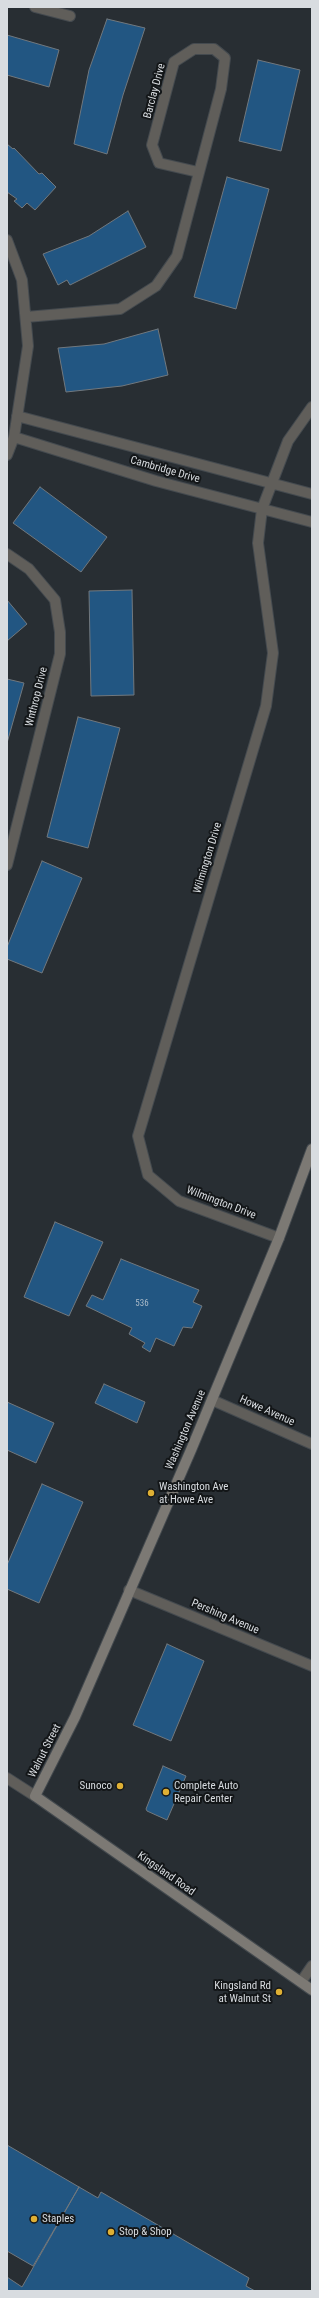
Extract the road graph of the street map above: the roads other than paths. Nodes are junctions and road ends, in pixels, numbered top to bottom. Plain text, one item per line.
1 (36, 7) edge
2 (70, 16) dead end
3 (198, 172) junction
4 (7, 240) edge
5 (26, 317) junction
6 (312, 407) edge
7 (17, 416) junction
8 (14, 437) junction
9 (7, 455) edge
10 (270, 483) junction
11 (312, 494) edge
12 (262, 509) junction
13 (312, 522) edge
14 (7, 554) edge
15 (7, 865) edge
16 (312, 1150) edge
17 (279, 1238) junction
18 (212, 1400) junction
19 (312, 1444) edge
20 (129, 1590) junction
21 (312, 1666) edge
22 (75, 1717) joint
23 (7, 1778) edge
24 (35, 1796) junction
25 (312, 1966) edge
26 (301, 1982) junction
27 (312, 1990) edge

1 - 2 street
3 - 3 street, Barclay Drive
3 - 5 street, Barclay Drive
4 - 5 street
5 - 7 street
6 - 10 street, Wilmington Drive
7 - 8 street
7 - 10 street, Cambridge Drive
8 - 9 street
8 - 12 street, Cambridge Drive
10 - 11 street, Cambridge Drive
10 - 12 street, Wilmington Drive
12 - 13 street, Cambridge Drive
12 - 17 street, Wilmington Drive
14 - 15 street, Wnthrop Drive
16 - 17 main road, Washington Avenue
17 - 18 main road, Washington Avenue
18 - 19 street, Howe Avenue
18 - 20 main road, Washington Avenue
20 - 21 street, Pershing Avenue
20 - 22 main road, Washington Avenue
22 - 24 main road, Walnut Street
23 - 24 street, Kingsland Road
24 - 26 main road, Kingsland Road
25 - 26 street
26 - 27 main road, Kingsland Road

